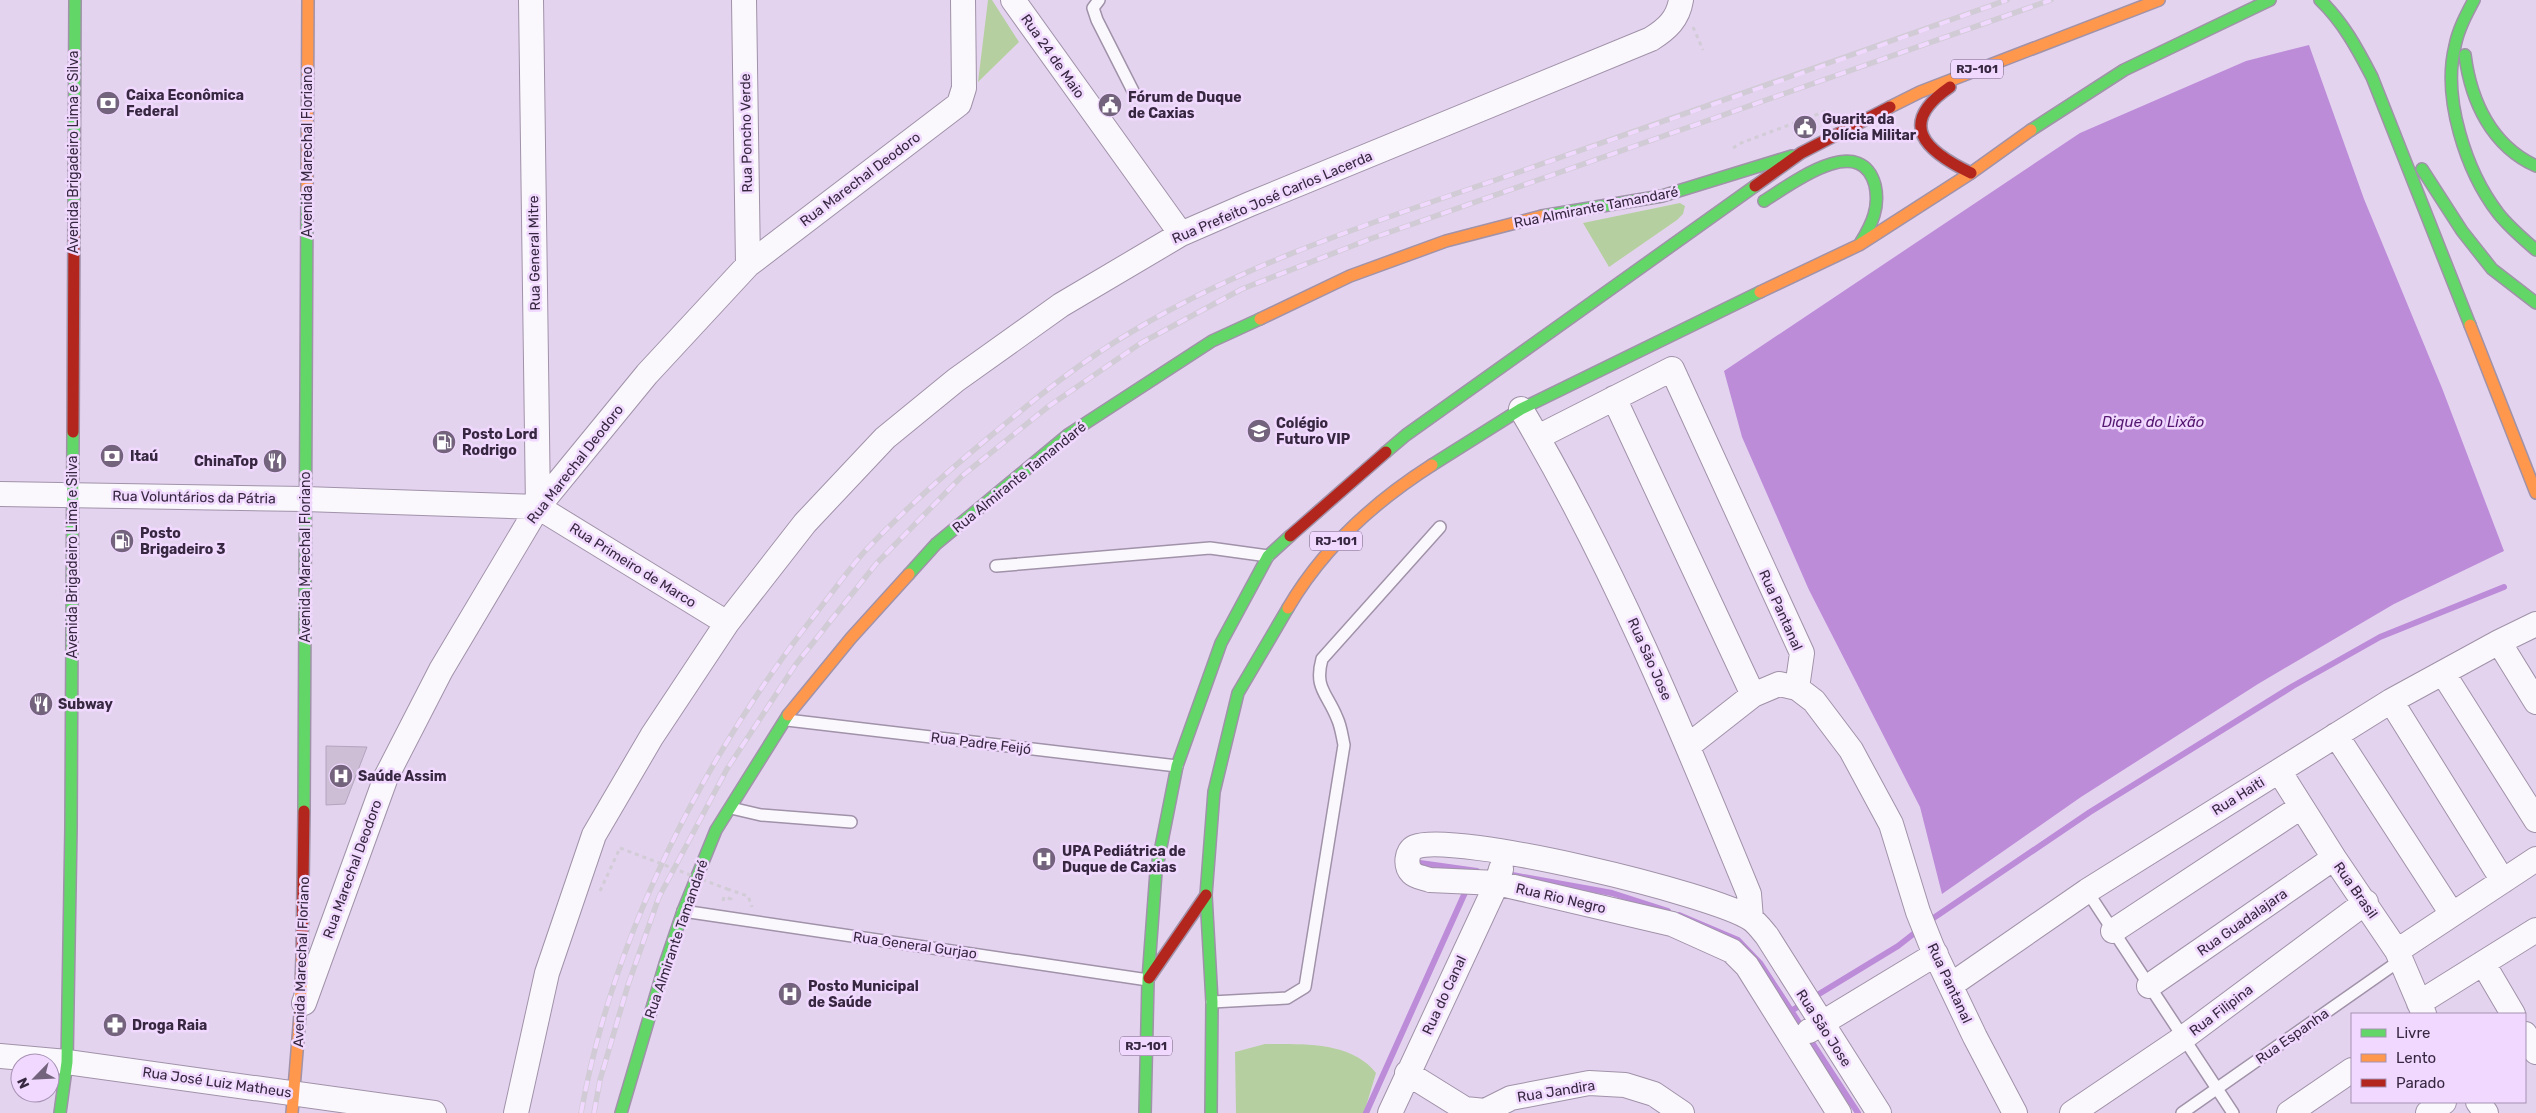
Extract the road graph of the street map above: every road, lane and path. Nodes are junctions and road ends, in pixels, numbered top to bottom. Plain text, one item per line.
1 (75, 0) edge
2 (308, 0) edge
3 (531, 0) edge
4 (744, 0) edge
5 (963, 0) edge
6 (1013, 0) edge
7 (1099, 0) edge
8 (1681, 0) edge
9 (2159, 0) edge
10 (2270, 0) edge
11 (2320, 0) edge
12 (2474, 0) edge
13 (2000, 60) junction
14 (1134, 93) dead end
15 (2390, 119) junction
16 (1801, 153) junction
17 (2536, 166) edge
18 (1971, 174) junction
19 (1756, 207) dead end
20 (1180, 234) junction
21 (1701, 239) dead end
22 (1859, 245) junction
23 (2536, 250) edge
24 (748, 265) junction
25 (1634, 272) junction
26 (2536, 303) edge
27 (1614, 398) junction
28 (1521, 410) junction
29 (1538, 437) junction
30 (2536, 492) edge
31 (0, 494) edge
32 (73, 495) junction
33 (305, 499) junction
34 (538, 507) junction
35 (1440, 527) dead end
36 (1268, 556) junction
37 (996, 566) dead end
38 (727, 623) junction
39 (2536, 624) edge
40 (2499, 642) junction
41 (2443, 673) junction
42 (1797, 688) junction
43 (1753, 695) junction
44 (2391, 701) junction
45 (2536, 702) edge
46 (784, 720) junction
47 (2336, 735) junction
48 (1688, 746) junction
49 (1177, 766) junction
50 (2278, 771) junction
51 (729, 807) junction
52 (2300, 807) junction
53 (2536, 820) edge
54 (851, 822) dead end
55 (620, 848) dead end
56 (1413, 848) joint
57 (2334, 858) junction
58 (2536, 860) edge
59 (1491, 872) junction
60 (2503, 881) junction
61 (727, 889) dead end
62 (2087, 891) junction
63 (1206, 895) junction
64 (2366, 902) junction
65 (683, 911) junction
66 (2452, 914) junction
67 (1751, 919) junction
68 (2113, 931) junction
69 (2535, 932) edge
70 (1732, 951) joint
71 (1934, 951) junction
72 (2400, 955) junction
73 (2483, 963) junction
74 (1148, 980) junction
75 (1952, 985) junction
76 (2149, 986) junction
77 (1782, 988) junction
78 (1212, 1002) junction
79 (2421, 1009) edge
80 (2512, 1013) edge
81 (300, 1014) junction
82 (1808, 1029) junction
83 (2526, 1036) edge
84 (2183, 1038) junction
85 (2536, 1052) edge
86 (0, 1056) edge
87 (67, 1062) junction
88 (2351, 1071) edge
89 (1407, 1073) junction
90 (2217, 1089) junction
91 (293, 1103) edge
92 (2443, 1103) edge
93 (1871, 1109) edge
94 (1485, 1112) edge
95 (60, 1113) edge
96 (434, 1113) edge
97 (516, 1113) edge
98 (621, 1113) edge
99 (1145, 1113) edge
100 (1211, 1113) edge
101 (1390, 1113) edge
102 (1682, 1113) edge
103 (1839, 1113) edge
104 (2015, 1113) edge
105 (2072, 1113) edge
106 (2182, 1113) edge
107 (2233, 1113) edge
108 (2289, 1113) edge
109 (2428, 1113) edge

1 - 32 main road, Avenida Brigadeiro Lima e Silva
2 - 33 main road, Avenida Marechal Floriano
3 - 34 street, Rua General Mitre
4 - 24 street, Rua Poncho Verde
5 - 24 street, Rua Marechal Deodoro
6 - 20 street, Rua 24 de Maio
7 - 14 lane
8 - 20 street, Rua Prefeito José Carlos Lacerda
9 - 13 main road, RJ-101
10 - 18 main road, RJ-101
11 - 15 main road
12 - 17 main road
12 - 23 main road
13 - 16 main road, RJ-101
13 - 18 main road
15 - 26 main road
15 - 30 main road
16 - 25 main road, RJ-101
16 - 46 main road, Rua Almirante Tamandaré
18 - 22 main road, RJ-101
19 - 22 main road
20 - 38 street, Rua Prefeito José Carlos Lacerda
21 - 25 main road
22 - 28 main road, RJ-101
24 - 34 street, Rua Marechal Deodoro
25 - 36 main road, RJ-101
27 - 29 street, Rua Pantanal
27 - 42 street, Rua Pantanal
27 - 43 street
28 - 29 street, Rua Sāo Jose
28 - 63 main road, RJ-101
29 - 48 street, Rua Sāo Jose
31 - 32 street, Rua Voluntários da Pátria
32 - 33 street, Rua Voluntários da Pátria
32 - 87 main road, Avenida Brigadeiro Lima e Silva
33 - 34 street, Rua Voluntários da Pátria
33 - 81 main road, Avenida Marechal Floriano
34 - 38 street, Rua Primeiro de Marco
34 - 81 street, Rua Marechal Deodoro
35 - 78 lane
36 - 37 lane
36 - 49 main road, RJ-101
38 - 97 street, Rua Prefeito José Carlos Lacerda
39 - 40 street, Rua Haiti
40 - 41 street, Rua Haiti
40 - 45 street
41 - 44 street, Rua Haiti
41 - 53 street
42 - 43 street
42 - 71 street, Rua Pantanal
43 - 48 street
44 - 47 street, Rua Haiti
44 - 60 street
46 - 49 lane, Rua Padre Feijó
46 - 51 main road, Rua Almirante Tamandaré
47 - 50 street, Rua Haiti
47 - 66 street
48 - 67 street, Rua Sāo Jose
49 - 74 main road, RJ-101
50 - 52 street, Rua Brasil
50 - 62 street, Rua Haiti
51 - 54 lane
51 - 65 main road, Rua Almirante Tamandaré
52 - 57 street, Rua Brasil
52 - 68 street
55 - 61 path, bridge
56 - 59 street, Rua Sāo Jose
56 - 59 street, Rua Rio Negro
57 - 64 street, Rua Brasil
57 - 76 street, Rua Guadalajara
58 - 60 street
59 - 67 street, Rua Sāo Jose
59 - 70 street, Rua Rio Negro
59 - 89 street, Rua do Canal
60 - 66 street
62 - 68 lane
62 - 75 street, Rua Haiti
63 - 74 main road
63 - 78 main road, RJ-101
64 - 72 street, Rua Brasil
64 - 84 street, Rua Filipina
65 - 74 lane, Rua General Gurjao
65 - 98 main road, Rua Almirante Tamandaré
66 - 72 street
67 - 77 street, Rua Sāo Jose
68 - 76 lane
69 - 73 street
70 - 77 street, Rua Sāo Jose
71 - 75 street, Rua Pantanal
71 - 82 street
72 - 79 street, Rua Brasil
72 - 90 lane, Rua Espanha
73 - 79 street
73 - 80 street
74 - 99 main road, RJ-101
75 - 104 street, Rua Pantanal
76 - 84 lane
77 - 82 street, Rua Sāo Jose
77 - 82 street, Rua Sāo Jose
78 - 100 main road, RJ-101
81 - 91 main road, Avenida Marechal Floriano
82 - 93 street, Rua Sāo Jose
82 - 103 street, Rua Sāo Jose
83 - 85 street
84 - 90 lane
84 - 105 street, Rua Filipina
86 - 87 street, Rua José Luiz Matheus
87 - 91 street, Rua José Luiz Matheus
87 - 95 main road, Avenida Brigadeiro Lima e Silva
88 - 108 street
89 - 94 street, Rua Jandira
89 - 101 street, Rua do Canal
90 - 106 lane, Rua Espanha
90 - 107 lane
91 - 96 street, Rua José Luiz Matheus
92 - 109 street
94 - 102 street, Rua Jandira

